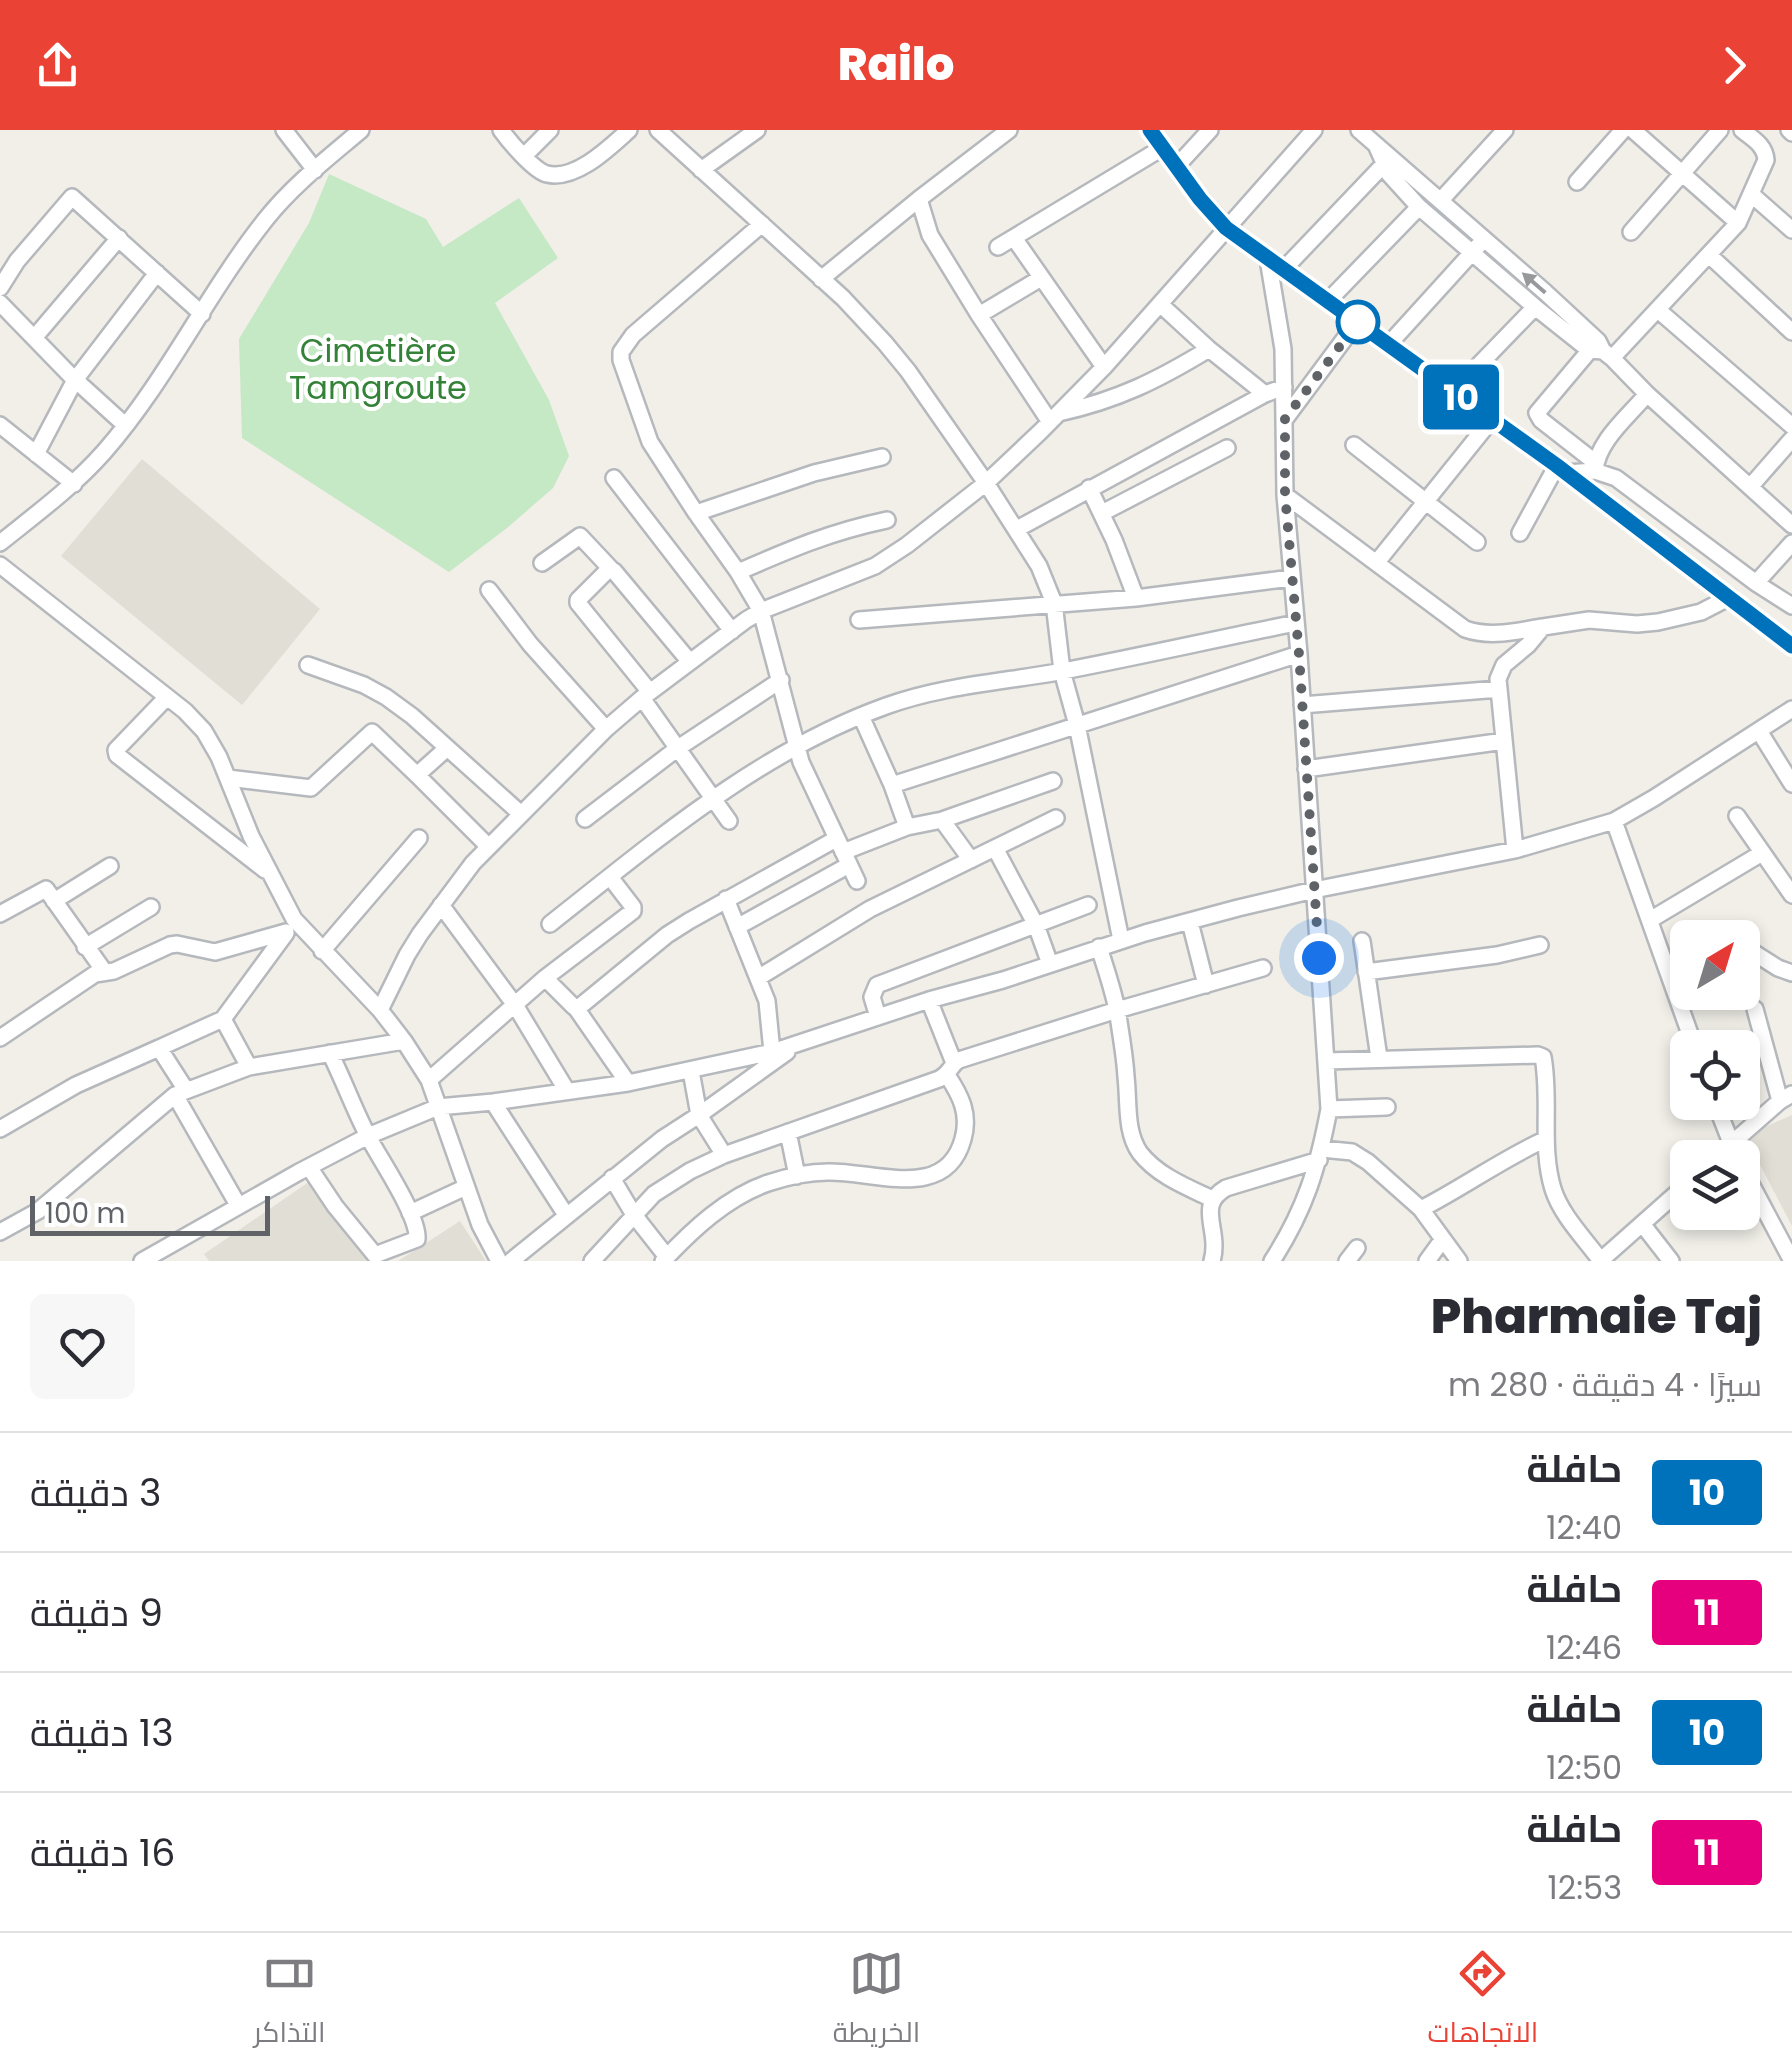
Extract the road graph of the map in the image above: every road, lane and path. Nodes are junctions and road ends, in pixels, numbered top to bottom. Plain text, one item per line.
1 (284, 130) edge
2 (361, 130) edge
3 (501, 130) edge
4 (550, 130) edge
5 (629, 130) edge
6 (658, 130) edge
7 (756, 130) edge
8 (1150, 130) edge
9 (1210, 130) edge
10 (1314, 130) edge
11 (1359, 130) edge
12 (1505, 130) edge
13 (1623, 130) edge
14 (1634, 130) edge
15 (1720, 130) edge
16 (1742, 130) edge
17 (1004, 131) edge
18 (1162, 148) junction
19 (524, 156) junction
20 (1387, 160) junction
21 (1176, 167) junction
22 (315, 170) junction
23 (701, 170) junction
24 (1683, 174) junction
25 (1577, 182) dead end
26 (1750, 194) junction
27 (919, 199) junction
28 (1441, 200) junction
29 (1419, 207) junction
30 (1738, 223) junction
31 (762, 224) junction
32 (1226, 228) junction
33 (1792, 230) edge
34 (1632, 232) dead end
35 (119, 238) junction
36 (1014, 238) junction
37 (1484, 240) junction
38 (998, 247) dead end
39 (1472, 253) junction
40 (1710, 254) junction
41 (1268, 259) junction
42 (1283, 270) junction
43 (156, 273) junction
44 (821, 278) junction
45 (1041, 278) junction
46 (0, 288) edge
47 (1328, 300) junction
48 (0, 303) edge
49 (1160, 304) junction
50 (1535, 307) junction
51 (1658, 310) junction
52 (202, 314) junction
53 (979, 315) junction
54 (1357, 322) junction
55 (1792, 332) edge
56 (34, 338) junction
57 (1388, 344) junction
58 (1209, 349) junction
59 (1600, 350) junction
60 (1104, 367) junction
61 (1475, 369) dead end
62 (76, 380) junction
63 (1284, 387) junction
64 (1264, 394) junction
65 (1647, 394) junction
66 (1055, 418) junction
67 (1285, 419) junction
68 (1492, 419) junction
69 (0, 425) edge
70 (125, 425) junction
71 (1792, 426) edge
72 (1792, 439) edge
73 (1354, 445) dead end
74 (1227, 448) dead end
75 (36, 454) junction
76 (882, 457) dead end
77 (1596, 467) junction
78 (1561, 469) junction
79 (614, 478) dead end
80 (986, 483) junction
81 (74, 484) junction
82 (1750, 487) junction
83 (1089, 488) junction
84 (1285, 494) junction
85 (1426, 502) junction
86 (696, 513) junction
87 (1102, 514) junction
88 (887, 520) dead end
89 (1792, 525) edge
90 (1017, 529) junction
91 (1520, 532) dead end
92 (1477, 542) dead end
93 (0, 543) edge
94 (1792, 544) edge
95 (1377, 562) junction
96 (542, 564) dead end
97 (0, 565) edge
98 (611, 568) junction
99 (738, 572) junction
100 (1291, 578) junction
101 (1756, 583) junction
102 (489, 590) dead end
103 (1136, 598) junction
104 (1730, 598) junction
105 (1054, 602) junction
106 (1792, 606) edge
107 (761, 611) junction
108 (859, 620) dead end
109 (1296, 622) junction
110 (1543, 627) junction
111 (732, 631) junction
112 (1792, 646) edge
113 (1299, 654) junction
114 (690, 662) junction
115 (308, 665) dead end
116 (1062, 671) junction
117 (781, 680) junction
118 (1499, 689) junction
119 (646, 695) junction
120 (167, 697) junction
121 (1302, 706) junction
122 (1792, 708) edge
123 (861, 716) junction
124 (1078, 725) junction
125 (606, 728) junction
126 (1759, 731) junction
127 (1504, 741) junction
128 (796, 746) junction
129 (678, 748) junction
130 (446, 749) junction
131 (1306, 770) junction
132 (417, 776) junction
133 (228, 778) junction
134 (1053, 781) dead end
135 (1792, 784) edge
136 (892, 786) junction
137 (713, 799) junction
138 (521, 814) junction
139 (1736, 816) dead end
140 (1056, 818) dead end
141 (585, 819) dead end
142 (942, 820) junction
143 (729, 821) dead end
144 (1614, 821) junction
145 (906, 827) junction
146 (419, 838) dead end
147 (489, 847) junction
148 (995, 848) junction
149 (1514, 850) junction
150 (842, 852) junction
151 (1762, 853) junction
152 (971, 860) junction
153 (110, 866) dead end
154 (273, 876) junction
155 (610, 877) junction
156 (857, 881) dead end
157 (1314, 890) junction
158 (1792, 895) edge
159 (726, 899) junction
160 (54, 901) junction
161 (1088, 904) dead end
162 (441, 905) junction
163 (151, 907) dead end
164 (0, 914) edge
165 (1650, 920) junction
166 (1190, 922) junction
167 (550, 924) dead end
168 (1036, 925) junction
169 (290, 926) junction
170 (737, 927) junction
171 (1121, 940) junction
172 (1362, 940) dead end
173 (1540, 944) dead end
174 (85, 946) junction
175 (1099, 948) junction
176 (322, 951) junction
177 (1760, 957) edge
178 (1050, 964) junction
179 (1263, 968) dead end
180 (104, 972) junction
181 (1366, 972) junction
182 (1792, 973) edge
183 (545, 978) junction
184 (758, 978) junction
185 (1206, 985) junction
186 (929, 1000) junction
187 (515, 1005) junction
188 (576, 1008) junction
189 (380, 1010) junction
190 (1117, 1010) junction
191 (1755, 1010) edge
192 (878, 1017) junction
193 (223, 1019) junction
194 (1690, 1030) edge
195 (0, 1038) edge
196 (404, 1040) junction
197 (796, 1045) junction
198 (159, 1048) junction
199 (330, 1052) junction
200 (772, 1052) junction
201 (1380, 1058) junction
202 (1326, 1061) junction
203 (249, 1067) junction
204 (951, 1069) junction
205 (691, 1071) junction
206 (429, 1080) junction
207 (628, 1083) junction
208 (568, 1091) junction
209 (180, 1092) junction
210 (1786, 1097) edge
211 (493, 1102) junction
212 (1387, 1106) dead end
213 (438, 1107) junction
214 (1329, 1109) junction
215 (699, 1115) junction
216 (0, 1129) edge
217 (788, 1132) junction
218 (368, 1136) junction
219 (1546, 1139) junction
220 (1744, 1140) edge
221 (1320, 1154) junction
222 (724, 1155) junction
223 (310, 1167) junction
224 (797, 1176) junction
225 (612, 1178) junction
226 (466, 1187) junction
227 (1212, 1199) junction
228 (1670, 1200) edge
229 (1760, 1201) edge
230 (238, 1204) junction
231 (1421, 1209) junction
232 (410, 1212) junction
233 (566, 1215) junction
234 (634, 1215) junction
235 (1643, 1225) junction
236 (0, 1232) edge
237 (1443, 1239) junction
238 (665, 1259) edge
239 (142, 1261) edge
240 (499, 1261) edge
241 (511, 1261) edge
242 (592, 1261) edge
243 (1212, 1261) edge
244 (1272, 1261) edge
245 (1427, 1261) edge
246 (1459, 1261) edge
247 (1600, 1261) edge
248 (1671, 1261) edge
249 (1792, 1261) edge

1 - 22 street
2 - 22 street
3 - 19 street
4 - 19 street
5 - 19 street
6 - 23 street
7 - 23 street
8 - 18 street
9 - 21 street
10 - 32 street
11 - 20 street
12 - 28 street
13 - 25 street
14 - 24 street
15 - 24 street
16 - 26 street
17 - 27 street
18 - 21 street
18 - 36 street
20 - 28 street
20 - 29 street
20 - 42 street
21 - 32 street
22 - 52 street
23 - 31 street
24 - 30 street
24 - 34 street
26 - 30 street
26 - 33 street
27 - 44 street
27 - 53 street
28 - 37 street
29 - 39 street
29 - 47 street
30 - 40 street
31 - 44 street
31 - 86 street
32 - 41 street
32 - 49 street
35 - 43 street
35 - 46 street
35 - 56 street
36 - 38 street
36 - 45 street
37 - 39 street
59 -> 37 street
39 - 50 street
39 - 57 street
40 - 51 street
40 - 55 street
41 - 42 street
41 - 63 street
42 - 47 street
43 - 52 street
43 - 62 street
44 - 80 street
45 - 53 street
45 - 60 street
47 - 54 street
48 - 56 street
49 - 58 street
49 - 60 street
50 - 59 street
50 - 61 street
51 - 59 street
51 - 71 street
52 - 70 street
53 - 66 street
54 - 57 street
54 - 67 street
56 - 62 street
57 - 68 street
58 - 64 street
58 - 66 street
59 - 65 street
59 - 77 street
60 - 66 street
62 - 70 street
62 - 75 street
63 - 64 street
63 - 67 street
64 - 83 street
65 - 77 street
65 - 82 street
66 - 80 street
67 - 84 street
68 - 78 street
68 - 85 street
69 - 75 street
70 - 81 street
72 - 82 street
73 - 85 street
74 - 87 street
75 - 81 street
76 - 86 street
77 - 78 street
77 - 101 street
78 - 91 street
78 - 104 street
79 - 111 street
80 - 90 street
80 - 107 street
81 - 93 street
82 - 89 street
83 - 87 street
83 - 90 street
84 - 95 street
84 - 100 street
85 - 92 street
85 - 95 street
86 - 99 street
87 - 103 street
88 - 99 street
90 - 105 street
94 - 101 street
95 - 110 street
96 - 98 street
97 - 120 street
98 - 114 street
98 - 119 street
99 - 107 street
100 - 103 street
100 - 109 street
101 - 106 street
102 - 125 street
103 - 105 street
104 - 110 street
104 - 112 street
105 - 108 street
105 - 116 street
107 - 111 street
107 - 117 street
109 - 113 street
109 - 116 street
110 - 118 street
111 - 114 street
113 - 121 street
113 - 124 street
114 - 119 street
115 - 130 street
116 - 123 street
116 - 124 street
117 - 128 street
117 - 129 street
118 - 121 street
118 - 127 street
119 - 125 street
119 - 129 street
120 - 133 street
120 - 154 street
121 - 131 street
122 - 126 street
123 - 128 street
123 - 136 street
124 - 136 street
124 - 171 street
125 - 138 street
126 - 135 street
126 - 144 street
127 - 131 street
127 - 149 street
128 - 137 street
128 - 150 street
129 - 137 street
129 - 141 street
130 - 132 street
130 - 138 street
131 - 157 street
132 - 133 street
132 - 147 street
133 - 154 street
134 - 142 street
136 - 145 street
137 - 143 street
137 - 155 street
138 - 147 street
139 - 151 street
140 - 148 street
142 - 145 street
142 - 152 street
144 - 149 street
144 - 165 street
145 - 150 street
146 - 176 street
147 - 162 street
148 - 152 street
148 - 168 street
149 - 157 street
150 - 156 street
150 - 159 street
150 - 170 street
151 - 158 street
151 - 165 street
152 - 184 street
153 - 160 street
154 - 169 street
155 - 167 street
155 - 183 street
157 - 166 street
157 - 202 street
159 - 170 street
159 - 188 street
160 - 164 street
160 - 174 street
161 - 168 street
162 - 187 street
162 - 189 street
163 - 174 street
165 - 194 street
166 - 171 street
166 - 185 street
168 - 178 street
168 - 192 street
169 - 176 street
169 - 180 street
169 - 193 street
170 - 184 street
171 - 175 street
172 - 181 street
173 - 181 street
174 - 180 street
175 - 178 street
175 - 190 street
176 - 189 street
177 - 182 street
178 - 186 street
179 - 185 street
180 - 195 street
181 - 201 street
183 - 187 street
183 - 188 street
184 - 200 street
185 - 190 street
186 - 192 street
186 - 204 street
187 - 206 street
187 - 208 street
188 - 207 street
189 - 196 street
190 - 204 street
190 - 227 street
191 - 210 street
192 - 197 street
193 - 198 street
193 - 203 street
196 - 199 street
196 - 206 street
197 - 200 street
197 - 215 street
198 - 209 street
198 - 216 street
199 - 203 street
199 - 218 street
200 - 205 street
201 - 202 street
201 - 219 street
202 - 214 street
203 - 209 street
204 - 217 street
204 - 224 street
205 - 207 street
205 - 215 street
206 - 213 street
207 - 208 street
208 - 211 street
209 - 230 street
209 - 236 street
210 - 220 street
211 - 213 street
211 - 233 street
212 - 214 street
213 - 218 street
213 - 226 street
214 - 221 street
215 - 222 street
215 - 225 street
217 - 222 street
217 - 224 street
218 - 223 street
218 - 232 street
219 - 231 street
219 - 247 street
221 - 227 street
221 - 231 street
221 - 244 street
222 - 234 street
223 - 230 street
223 - 232 street
224 - 238 street
225 - 233 street
225 - 234 street
226 - 232 street
226 - 240 street
227 - 243 street
228 - 235 street
229 - 249 street
230 - 239 street
231 - 237 street
233 - 241 street
234 - 238 street
234 - 242 street
235 - 247 street
235 - 248 street
237 - 245 street
237 - 246 street

